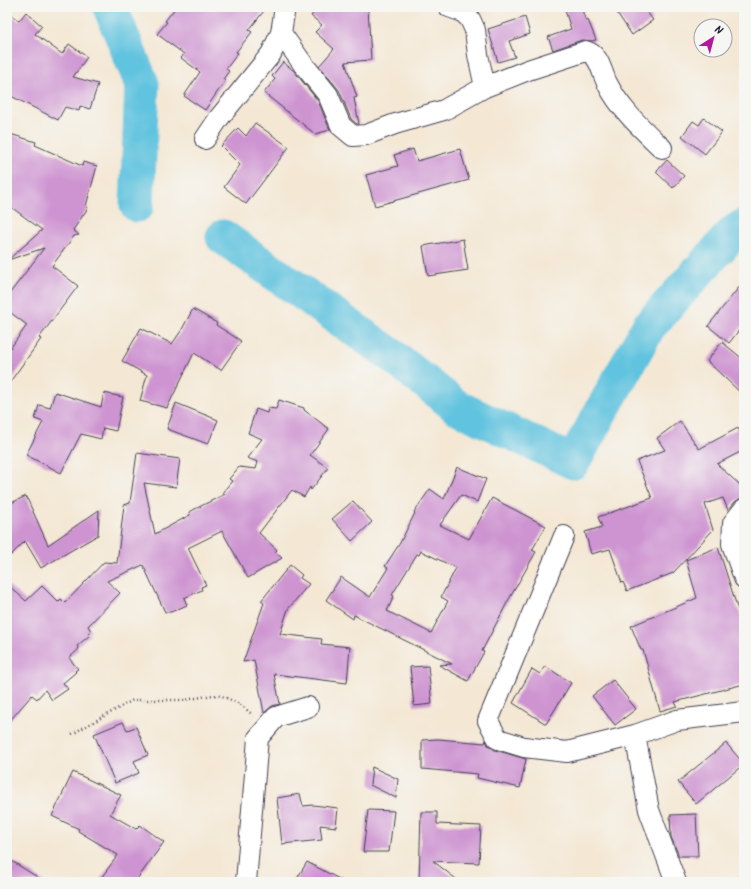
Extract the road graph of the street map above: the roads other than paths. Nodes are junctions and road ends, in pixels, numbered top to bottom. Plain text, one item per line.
1 (285, 7) edge
2 (449, 7) edge
3 (281, 33) junction
4 (485, 87) junction
5 (205, 139) dead end
6 (662, 148) dead end
7 (744, 509) edge
8 (564, 536) dead end
9 (744, 578) edge
10 (308, 707) dead end
11 (744, 712) edge
12 (635, 735) junction
13 (246, 882) edge
14 (676, 882) edge

1 - 3 street
2 - 4 street
3 - 4 street
3 - 5 street
4 - 6 street
7 - 9 street
8 - 12 street
10 - 13 street
11 - 12 street
12 - 14 street

